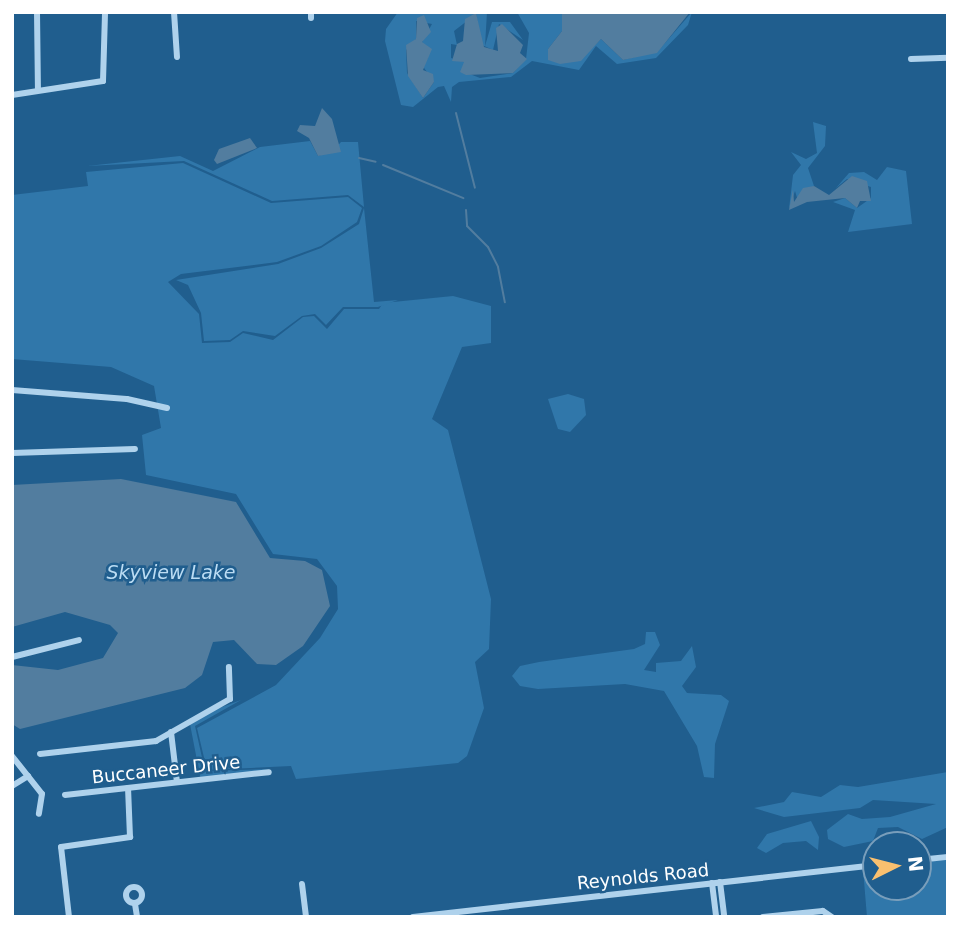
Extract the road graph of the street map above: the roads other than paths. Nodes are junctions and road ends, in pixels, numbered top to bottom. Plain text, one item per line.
1 (37, 12) edge
2 (105, 12) edge
3 (174, 12) edge
4 (177, 57) dead end
5 (948, 58) edge
6 (911, 59) dead end
7 (38, 89) junction
8 (12, 96) edge
9 (12, 390) edge
10 (167, 408) dead end
11 (135, 449) dead end
12 (12, 453) edge
13 (79, 639) dead end
14 (12, 657) edge
15 (229, 667) dead end
16 (171, 732) junction
17 (40, 754) dead end
18 (12, 756) edge
19 (269, 772) dead end
20 (28, 776) junction
21 (177, 782) junction
22 (12, 786) edge
23 (128, 788) junction
24 (65, 794) dead end
25 (39, 814) dead end
26 (862, 867) edge
27 (716, 883) junction
28 (302, 884) dead end
29 (135, 904) dead end
30 (69, 917) edge
31 (137, 917) edge
32 (306, 917) edge
33 (413, 917) edge
34 (716, 917) edge
35 (724, 917) edge
36 (763, 917) edge
37 (832, 917) edge

1 - 7 street
2 - 7 street
3 - 4 street
5 - 6 street
7 - 8 street
9 - 10 street
11 - 12 street
13 - 14 street
15 - 16 street
16 - 17 street
16 - 21 street
18 - 20 street
19 - 21 street, Buccaneer Drive
20 - 22 street
20 - 25 street
21 - 23 street, Buccaneer Drive
23 - 24 street, Buccaneer Drive
23 - 30 street
26 - 27 street, Reynolds Road
27 - 33 street, Reynolds Road
27 - 34 street
27 - 35 street
28 - 32 street
29 - 31 street
36 - 37 street

